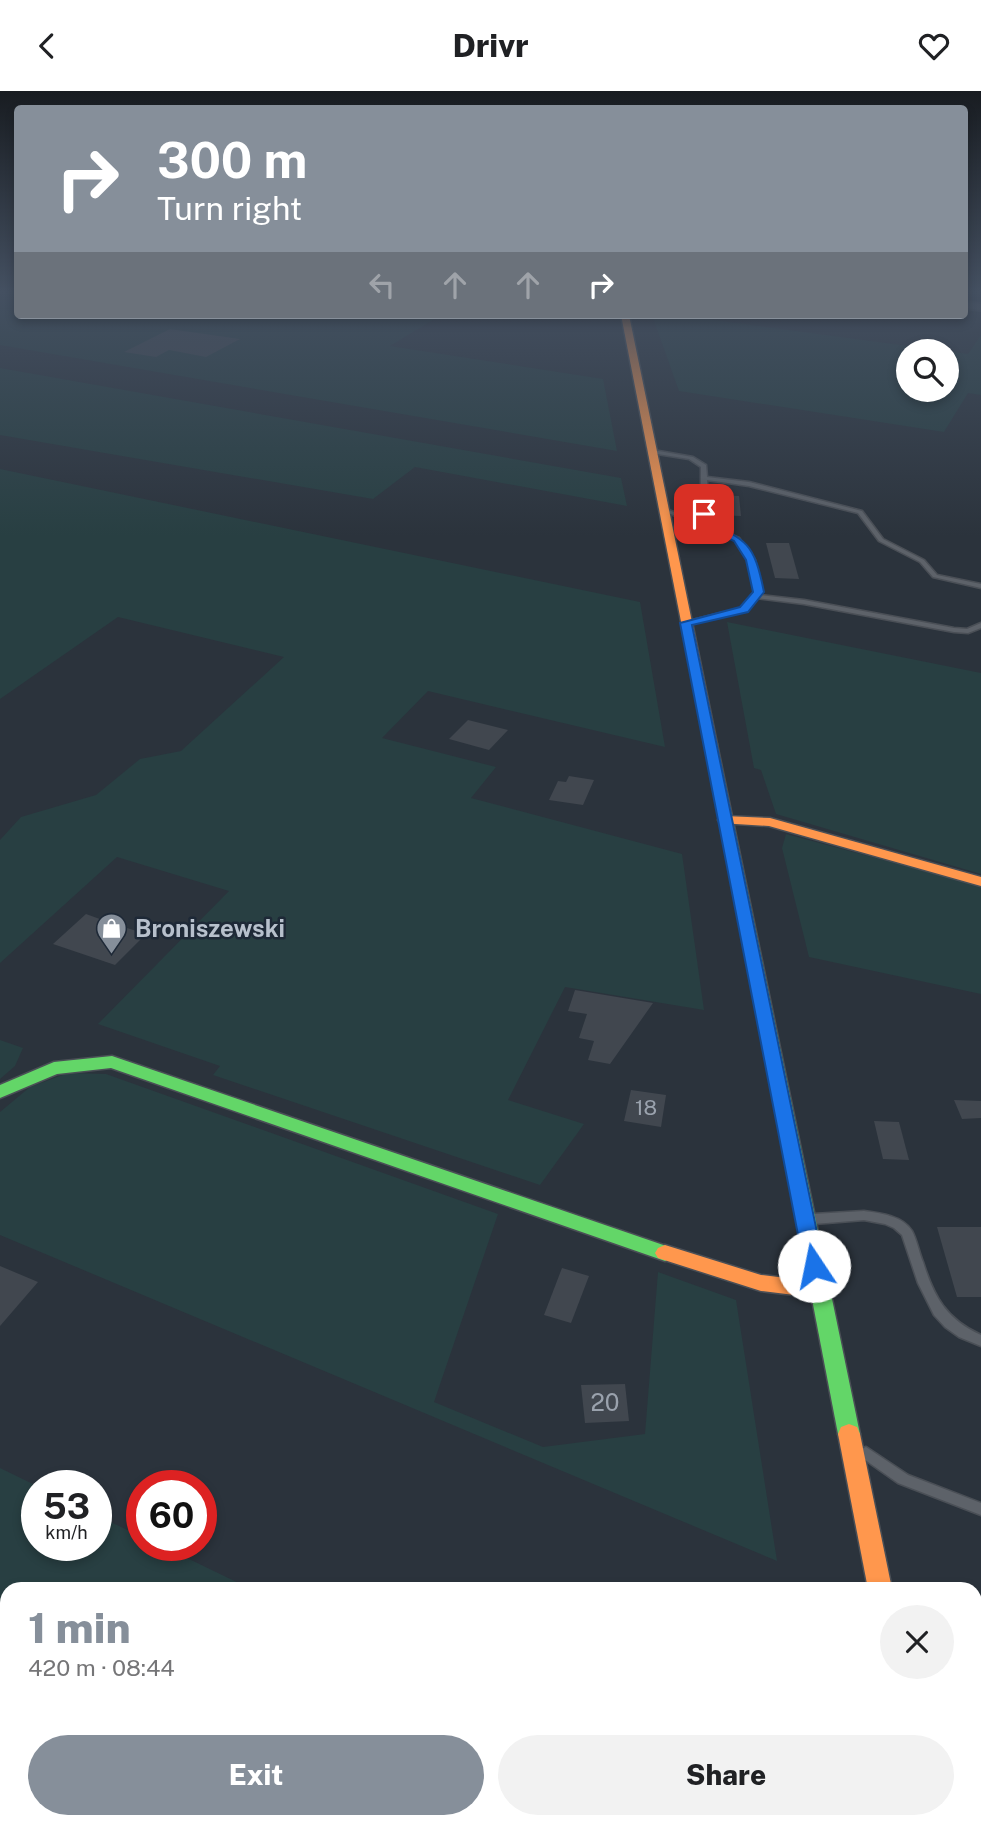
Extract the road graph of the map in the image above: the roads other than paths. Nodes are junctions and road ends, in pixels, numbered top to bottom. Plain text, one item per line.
1 (637, 373) edge
2 (653, 452) junction
3 (704, 478) junction
4 (664, 510) junction
5 (697, 521) junction
6 (981, 586) edge
7 (755, 596) junction
8 (686, 623) junction
9 (981, 625) edge
10 (725, 820) junction
11 (981, 882) edge
12 (0, 1092) edge
13 (805, 1219) junction
14 (819, 1290) junction
15 (981, 1341) edge
16 (850, 1441) junction
17 (981, 1509) edge
18 (879, 1582) edge

1 - 2 main road
2 - 3 lane
2 - 4 main road
3 - 5 lane
3 - 6 lane
4 - 5 lane
4 - 8 main road
5 - 7 lane
7 - 8 lane
7 - 9 lane
8 - 10 main road
10 - 11 main road
10 - 13 main road
12 - 14 main road
13 - 14 main road
13 - 15 lane
14 - 16 main road
16 - 17 lane
16 - 18 main road

